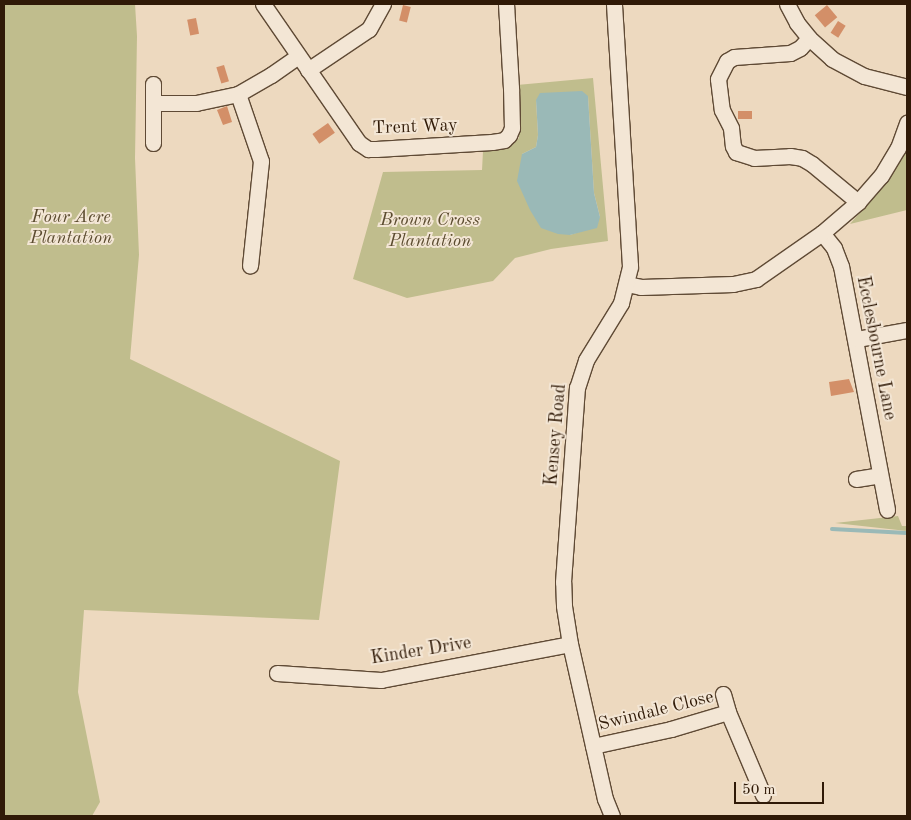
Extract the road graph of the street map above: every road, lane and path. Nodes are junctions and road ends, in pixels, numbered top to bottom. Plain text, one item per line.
1 (263, 4) edge
2 (383, 4) edge
3 (506, 4) edge
4 (614, 4) edge
5 (787, 4) edge
6 (809, 38) junction
7 (298, 56) junction
8 (308, 70) junction
9 (153, 84) dead end
10 (907, 87) edge
11 (238, 94) junction
12 (154, 103) junction
13 (907, 123) edge
14 (154, 143) dead end
15 (858, 202) junction
16 (822, 234) junction
17 (250, 265) dead end
18 (627, 284) junction
19 (907, 330) edge
20 (857, 339) junction
21 (880, 475) junction
22 (856, 479) dead end
23 (887, 510) dead end
24 (570, 644) junction
25 (277, 673) dead end
26 (722, 694) dead end
27 (728, 712) junction
28 (593, 746) junction
29 (763, 796) dead end
30 (612, 816) edge

1 - 7 street, Trent Way
2 - 8 street
3 - 8 street, Trent Way
4 - 18 street, Kensey Road
5 - 6 street
6 - 10 street
6 - 15 street
7 - 8 street, Trent Way
7 - 11 street
9 - 12 street
11 - 12 street
11 - 17 street
12 - 14 street
13 - 15 street
15 - 16 street
16 - 18 street
16 - 20 street, Ecclesbourne Lane
18 - 24 street, Kensey Road
19 - 20 street
20 - 21 street, Ecclesbourne Lane
21 - 22 street
21 - 23 street, Ecclesbourne Lane
24 - 25 street, Kinder Drive
24 - 28 street, Kensey Road
26 - 27 street, Swindale Close
27 - 28 street, Swindale Close
27 - 29 street, Swindale Close
28 - 30 street, Kensey Road

